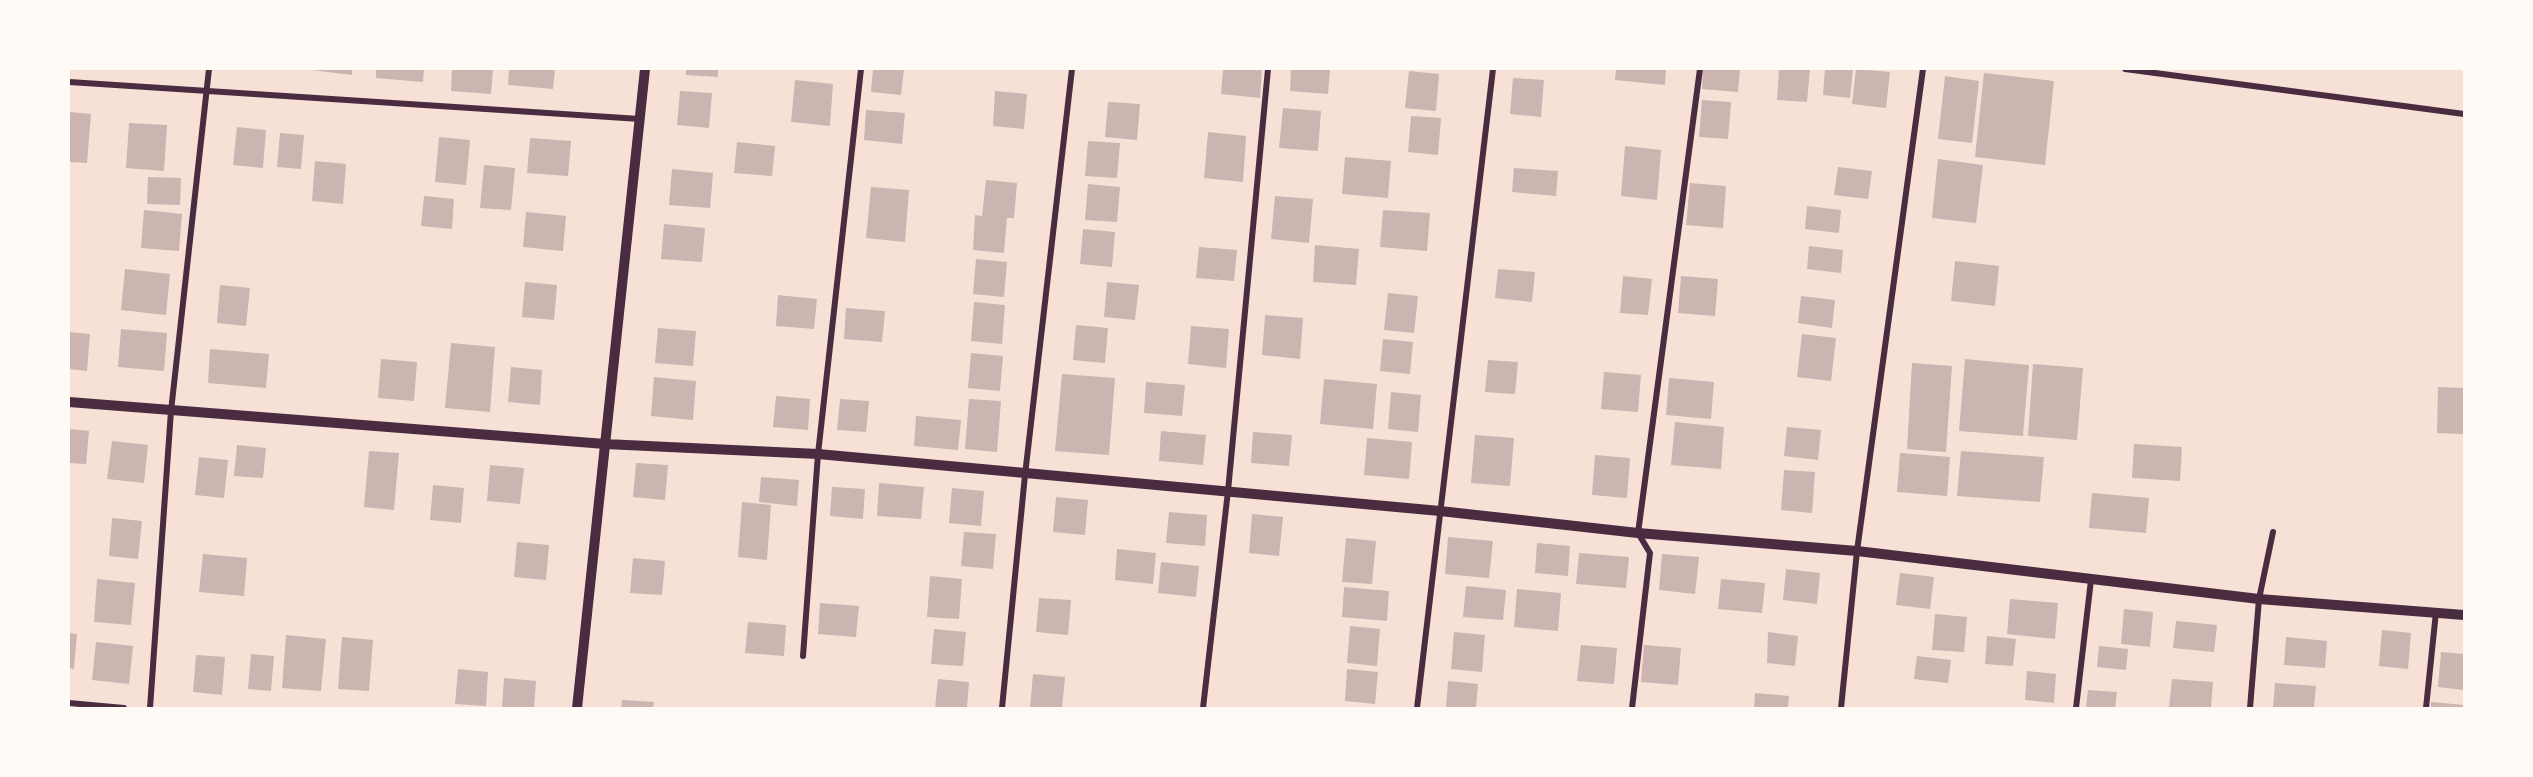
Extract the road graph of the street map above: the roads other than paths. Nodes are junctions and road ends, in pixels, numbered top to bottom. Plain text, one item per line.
1 (209, 69) edge
2 (645, 69) edge
3 (861, 69) edge
4 (1072, 69) edge
5 (1268, 69) edge
6 (1493, 69) edge
7 (1700, 69) edge
8 (1923, 69) edge
9 (2125, 69) edge
10 (69, 82) edge
11 (208, 90) junction
12 (2464, 114) edge
13 (640, 119) junction
14 (69, 402) edge
15 (171, 411) junction
16 (605, 444) junction
17 (818, 454) junction
18 (1025, 475) junction
19 (1228, 492) junction
20 (1440, 512) junction
21 (2273, 532) dead end
22 (1638, 533) junction
23 (1857, 550) junction
24 (2091, 580) junction
25 (2259, 599) junction
26 (2436, 611) junction
27 (2464, 615) edge
28 (802, 656) dead end
29 (69, 703) edge
30 (124, 708) edge
31 (150, 708) edge
32 (577, 708) edge
33 (1002, 708) edge
34 (1203, 708) edge
35 (1417, 708) edge
36 (1632, 708) edge
37 (1841, 708) edge
38 (2076, 708) edge
39 (2250, 708) edge
40 (2426, 708) edge

1 - 11 street
2 - 13 street
3 - 17 street
4 - 18 street
5 - 19 street
6 - 20 street
7 - 22 street
8 - 23 street
9 - 12 street
10 - 11 street
11 - 13 street
11 - 15 street
13 - 16 street
14 - 15 street
15 - 16 street
15 - 31 street
16 - 17 street
16 - 32 street
17 - 18 street
17 - 28 street
18 - 19 street
18 - 33 street
19 - 20 street
19 - 34 street
20 - 22 street
20 - 35 street
21 - 25 street
22 - 23 street
22 - 36 street
23 - 24 street
23 - 37 street
24 - 25 street
24 - 38 street
25 - 26 street
25 - 39 street
26 - 27 street
26 - 40 street
29 - 30 street

